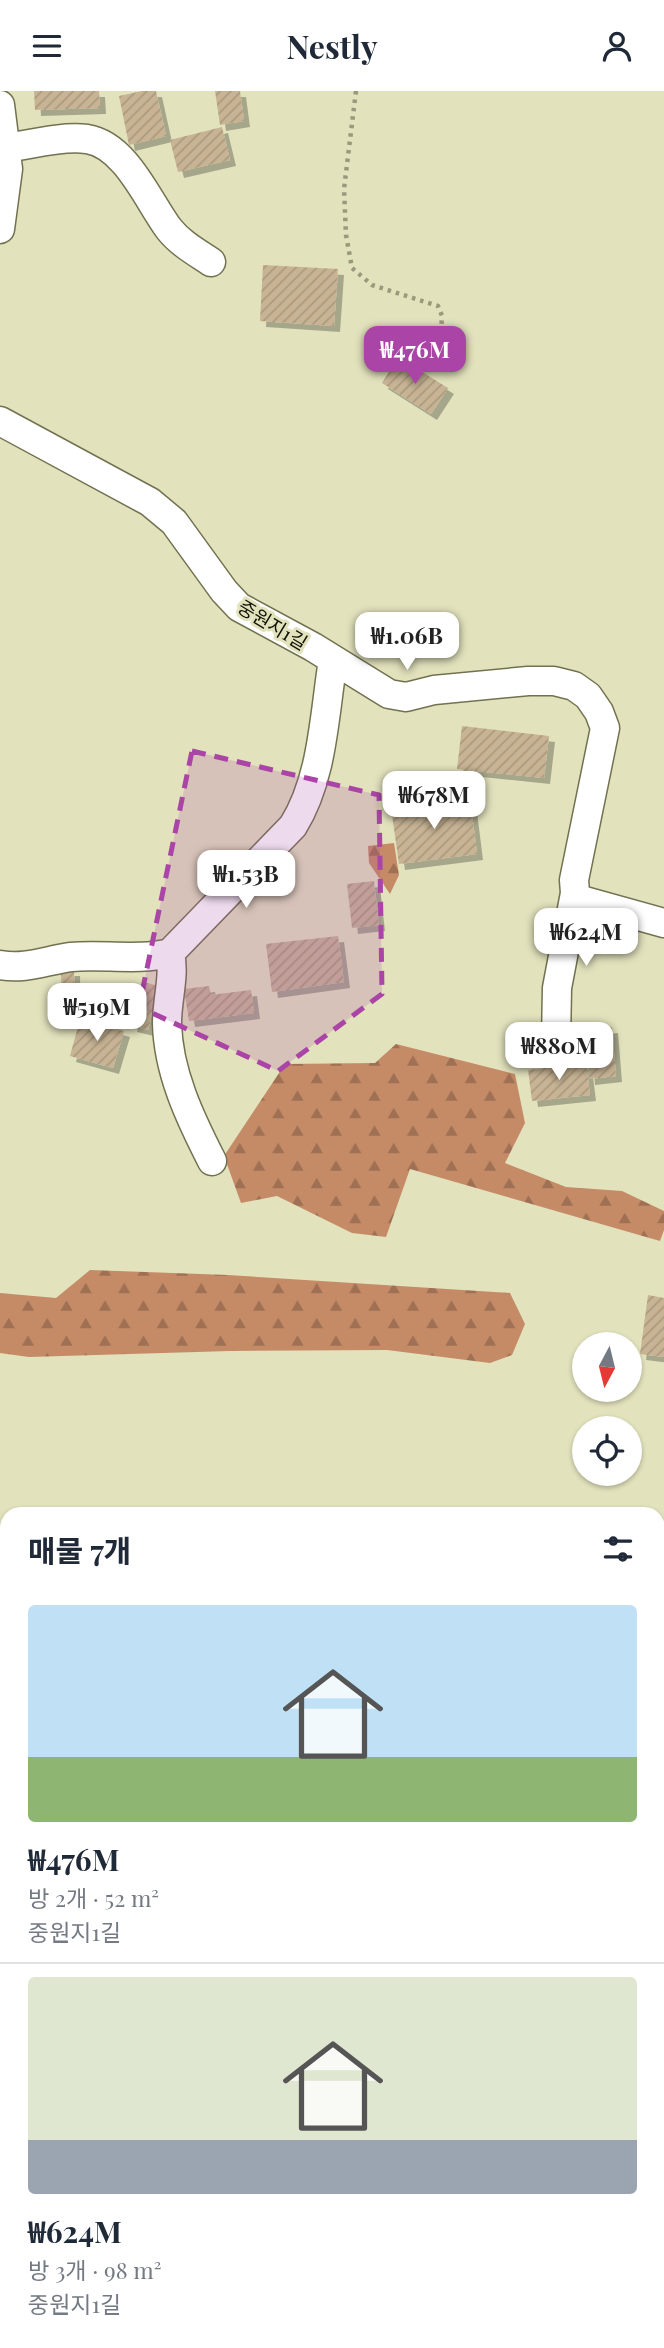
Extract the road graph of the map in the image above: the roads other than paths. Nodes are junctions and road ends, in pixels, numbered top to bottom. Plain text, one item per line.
1 (0, 105) edge
2 (7, 148) junction
3 (0, 229) edge
4 (211, 262) dead end
5 (0, 421) edge
6 (332, 660) junction
7 (575, 893) junction
8 (664, 923) edge
9 (170, 953) junction
10 (0, 965) edge
11 (556, 1040) dead end
12 (212, 1161) dead end

1 - 2 street
2 - 3 street
2 - 4 street
5 - 6 street, 중원지1길
6 - 7 street, 중원지1길
6 - 9 street
7 - 8 street
7 - 11 street, 중원지1길
9 - 10 street
9 - 12 street

